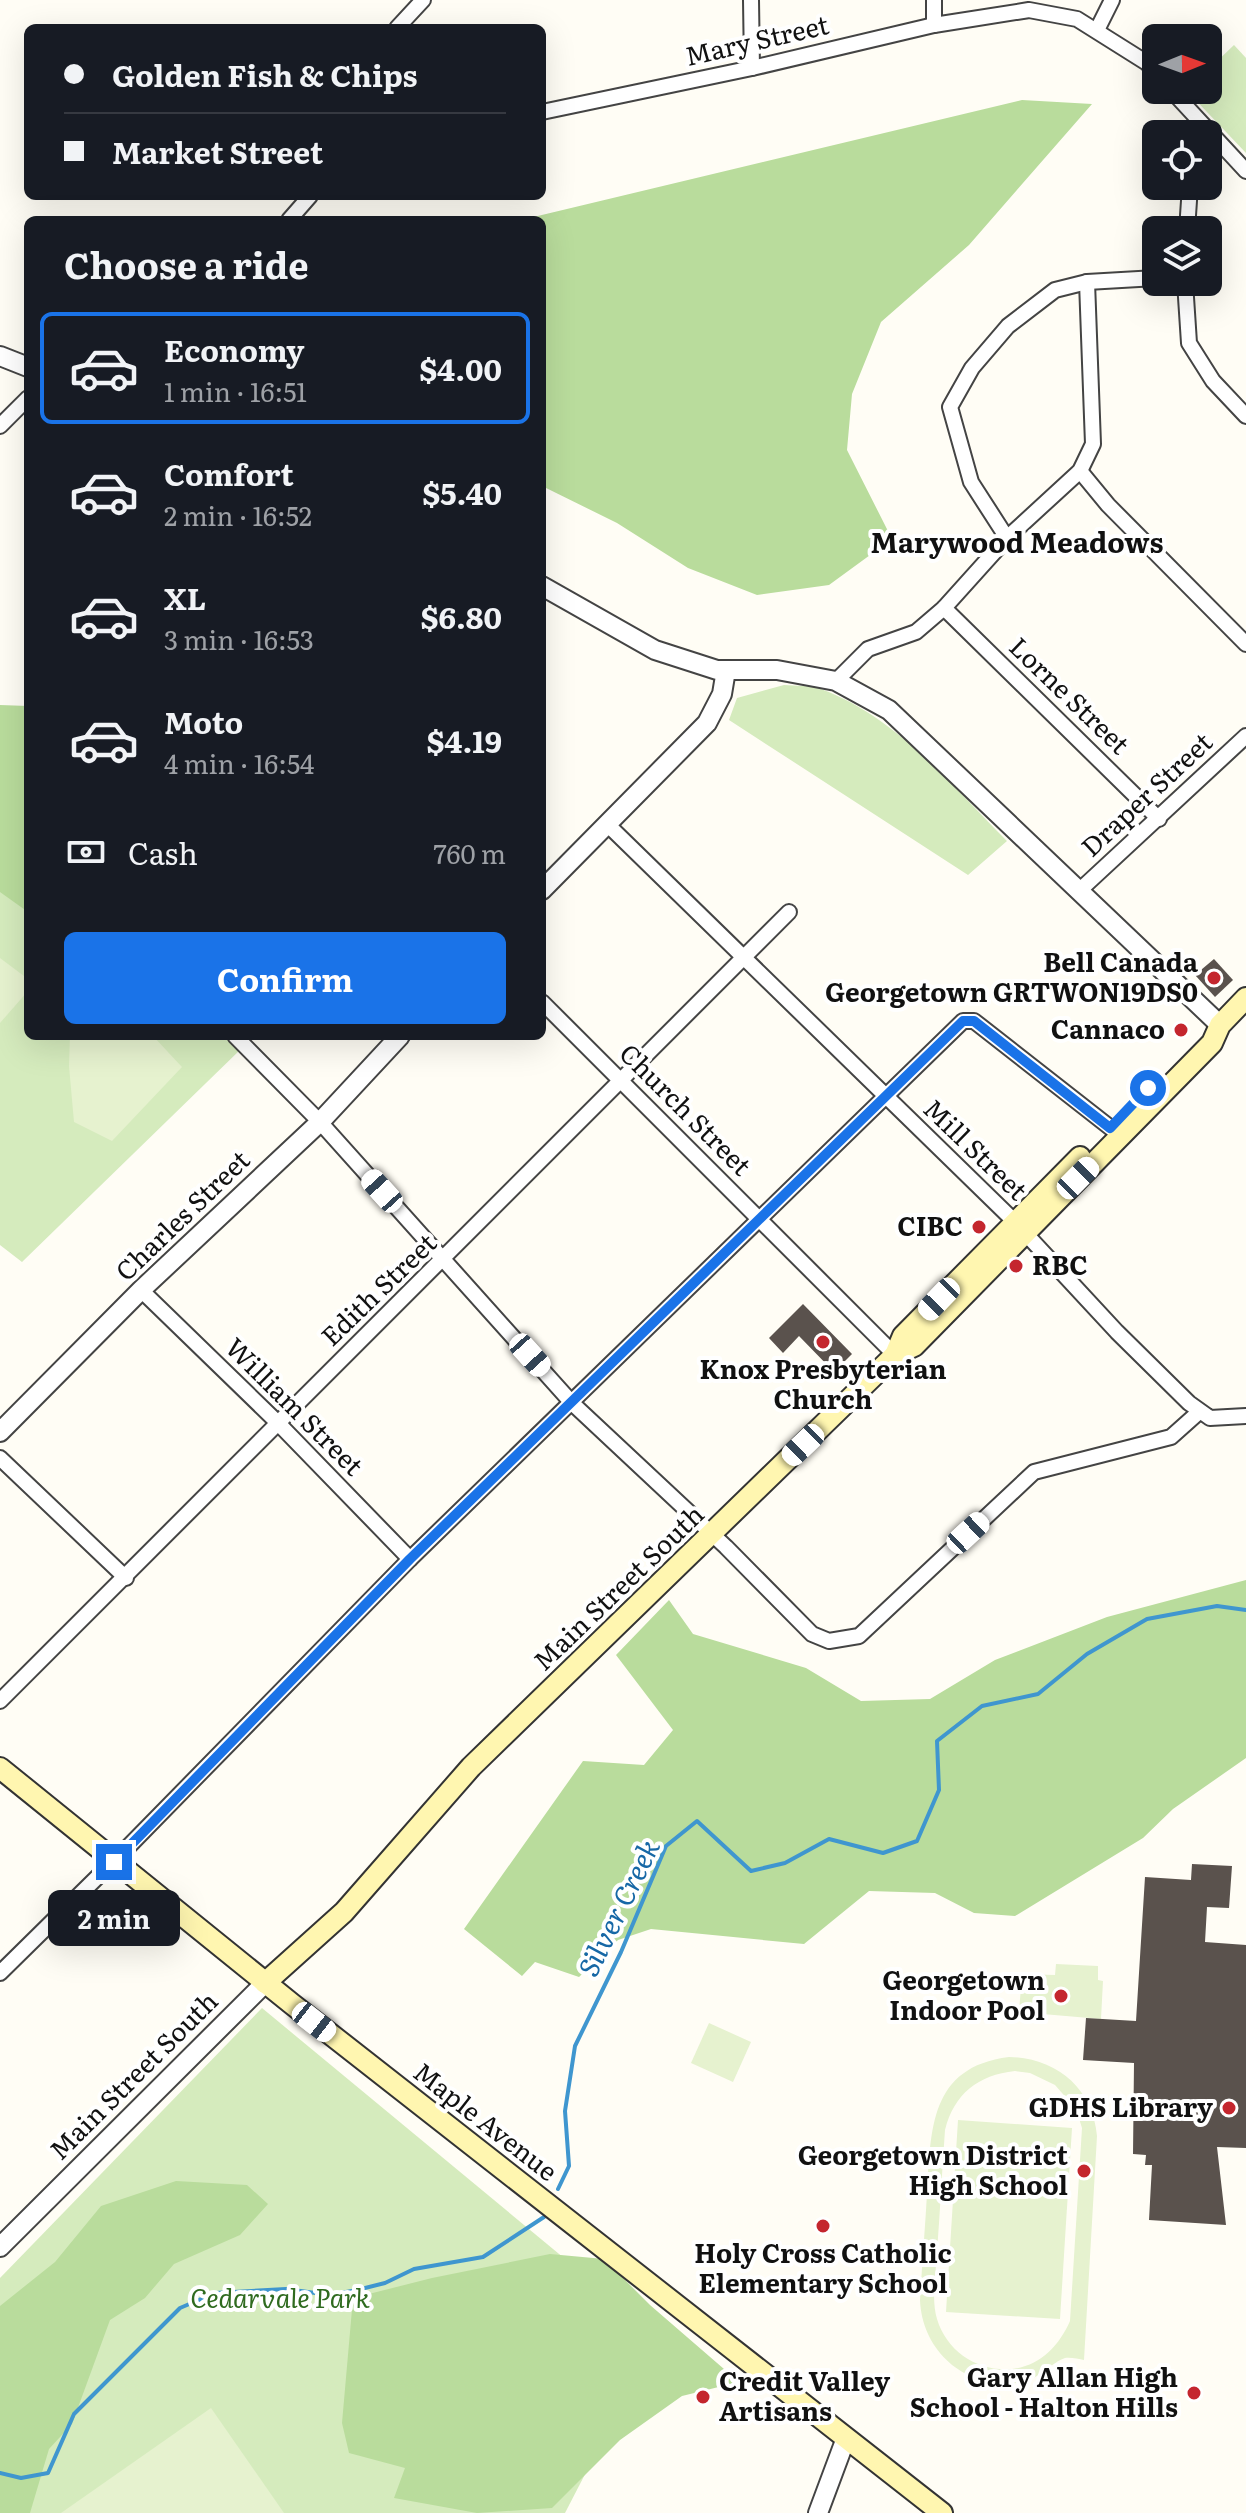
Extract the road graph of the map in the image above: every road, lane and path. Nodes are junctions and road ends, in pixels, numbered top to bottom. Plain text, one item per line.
1 (423, 0) edge
2 (751, 0) edge
3 (934, 0) edge
4 (1112, 0) edge
5 (401, 24) edge
6 (934, 25) junction
7 (1097, 30) junction
8 (1142, 60) edge
9 (752, 68) junction
10 (546, 111) edge
11 (1222, 150) edge
12 (1246, 171) edge
13 (306, 200) edge
14 (292, 216) edge
15 (1142, 279) edge
16 (1087, 282) junction
17 (1186, 296) edge
18 (0, 356) edge
19 (24, 365) edge
20 (24, 402) edge
21 (1246, 416) edge
22 (0, 426) edge
23 (1080, 471) junction
24 (1007, 538) junction
25 (546, 588) edge
26 (944, 608) junction
27 (1246, 644) edge
28 (726, 670) junction
29 (836, 681) junction
30 (1246, 736) edge
31 (1159, 819) junction
32 (608, 825) junction
33 (546, 886) edge
34 (1080, 890) junction
35 (789, 912) dead end
36 (747, 957) junction
37 (1246, 998) edge
38 (546, 1006) edge
39 (1220, 1025) junction
40 (239, 1040) edge
41 (396, 1040) edge
42 (622, 1079) junction
43 (885, 1096) junction
44 (320, 1122) junction
45 (1116, 1132) junction
46 (758, 1218) junction
47 (1019, 1227) junction
48 (444, 1260) junction
49 (141, 1290) junction
50 (895, 1355) junction
51 (572, 1403) junction
52 (1199, 1412) junction
53 (1246, 1416) edge
54 (277, 1422) junction
55 (0, 1432) edge
56 (0, 1458) edge
57 (713, 1535) junction
58 (410, 1559) junction
59 (126, 1578) junction
60 (0, 1701) edge
61 (0, 1768) edge
62 (114, 1862) junction
63 (0, 1973) edge
64 (265, 1983) junction
65 (0, 2247) edge
66 (846, 2438) junction
67 (818, 2513) edge
68 (942, 2513) edge

1 - 5 street
2 - 9 street
3 - 6 street
4 - 7 street
6 - 7 street, Mary Street
6 - 9 street, Mary Street
7 - 8 street, Mary Street
9 - 10 street, Mary Street
11 - 12 street
13 - 14 street
15 - 16 street
16 - 23 street
16 - 24 street
17 - 21 street
18 - 19 street
20 - 22 street
23 - 24 street
23 - 27 street
24 - 26 street
25 - 28 street
26 - 29 street
26 - 31 street, Lorne Street
28 - 29 street
28 - 32 street
29 - 34 street
30 - 31 street, Draper Street
31 - 34 street, Draper Street
32 - 33 street
32 - 36 street, Mill Street
34 - 39 street
35 - 36 street, Edith Street
36 - 42 street, Edith Street
36 - 43 street, Mill Street
37 - 39 main road, Main Street South
38 - 42 street, Church Street
39 - 45 main road, Main Street South
40 - 44 street
41 - 44 street, Charles Street
42 - 46 street, Church Street
42 - 48 street, Edith Street
43 - 45 street
43 - 46 street
43 - 47 street, Mill Street
44 - 48 street
44 - 49 street, Charles Street
45 - 47 main road, Main Street South
46 - 50 street, Church Street
46 - 51 street
47 - 50 main road, Main Street South
47 - 52 street, Mill Street
48 - 51 street
48 - 54 street, Edith Street
49 - 54 street, William Street
49 - 55 street, Charles Street
50 - 57 main road, Main Street South
51 - 57 street
51 - 58 street
52 - 53 street
52 - 57 street
54 - 58 street, William Street
54 - 59 street, Edith Street
56 - 59 street
57 - 64 main road, Main Street South
58 - 62 street
59 - 60 street, Edith Street
61 - 62 main road, Maple Avenue
62 - 63 street
62 - 64 main road, Maple Avenue
64 - 65 street, Main Street South
64 - 66 main road, Maple Avenue
66 - 67 street
66 - 68 main road, Maple Avenue

